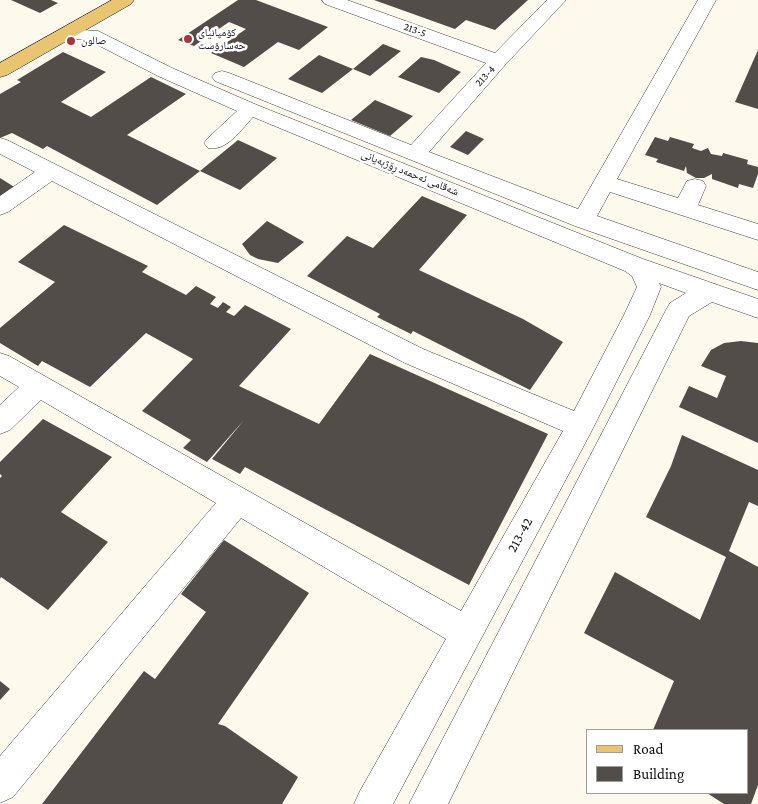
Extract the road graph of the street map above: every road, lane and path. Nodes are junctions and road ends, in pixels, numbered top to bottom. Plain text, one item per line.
1 (125, 0) edge
2 (331, 0) edge
3 (557, 0) edge
4 (708, 0) edge
5 (93, 10) edge
6 (66, 34) junction
7 (0, 56) edge
8 (498, 61) junction
9 (0, 71) edge
10 (249, 101) junction
11 (215, 143) dead end
12 (0, 145) edge
13 (415, 154) junction
14 (50, 172) junction
15 (604, 182) junction
16 (695, 186) dead end
17 (0, 206) edge
18 (685, 209) junction
19 (583, 220) junction
20 (758, 232) edge
21 (634, 266) junction
22 (758, 281) edge
23 (712, 293) junction
24 (758, 309) edge
25 (0, 363) edge
26 (38, 386) junction
27 (0, 422) edge
28 (580, 426) junction
29 (238, 499) junction
30 (466, 632) junction
31 (0, 784) edge
32 (373, 804) edge
33 (428, 804) edge

1 - 5 main road
2 - 8 street, 213-5
3 - 8 street, 213-4
4 - 15 street
5 - 6 main road
5 - 7 main road
5 - 10 street, شەقامی ئەحمەد ڕۆژبەیانی
6 - 9 main road
6 - 10 street, شەقامی ئەحمەد ڕۆژبەیانی
8 - 13 street, 213-4
10 - 11 street
10 - 13 street, شەقامی ئەحمەد ڕۆژبەیانی
10 - 21 street, شەقامی ئەحمەد ڕۆژبەیانی
12 - 14 street
13 - 19 street, شەقامی ئەحمەد ڕۆژبەیانی
14 - 17 street
14 - 28 street
15 - 18 street
15 - 19 street
16 - 18 street
18 - 20 street
19 - 22 street, شەقامی ئەحمەد ڕۆژبەیانی
21 - 23 street, شەقامی ئەحمەد ڕۆژبەیانی
21 - 28 street, 213-42
23 - 24 street, شەقامی ئەحمەد ڕۆژبەیانی
23 - 33 street
25 - 26 street
26 - 27 street
26 - 29 street
28 - 30 street, 213-42
29 - 30 street
29 - 31 street
30 - 32 street, 213-42

